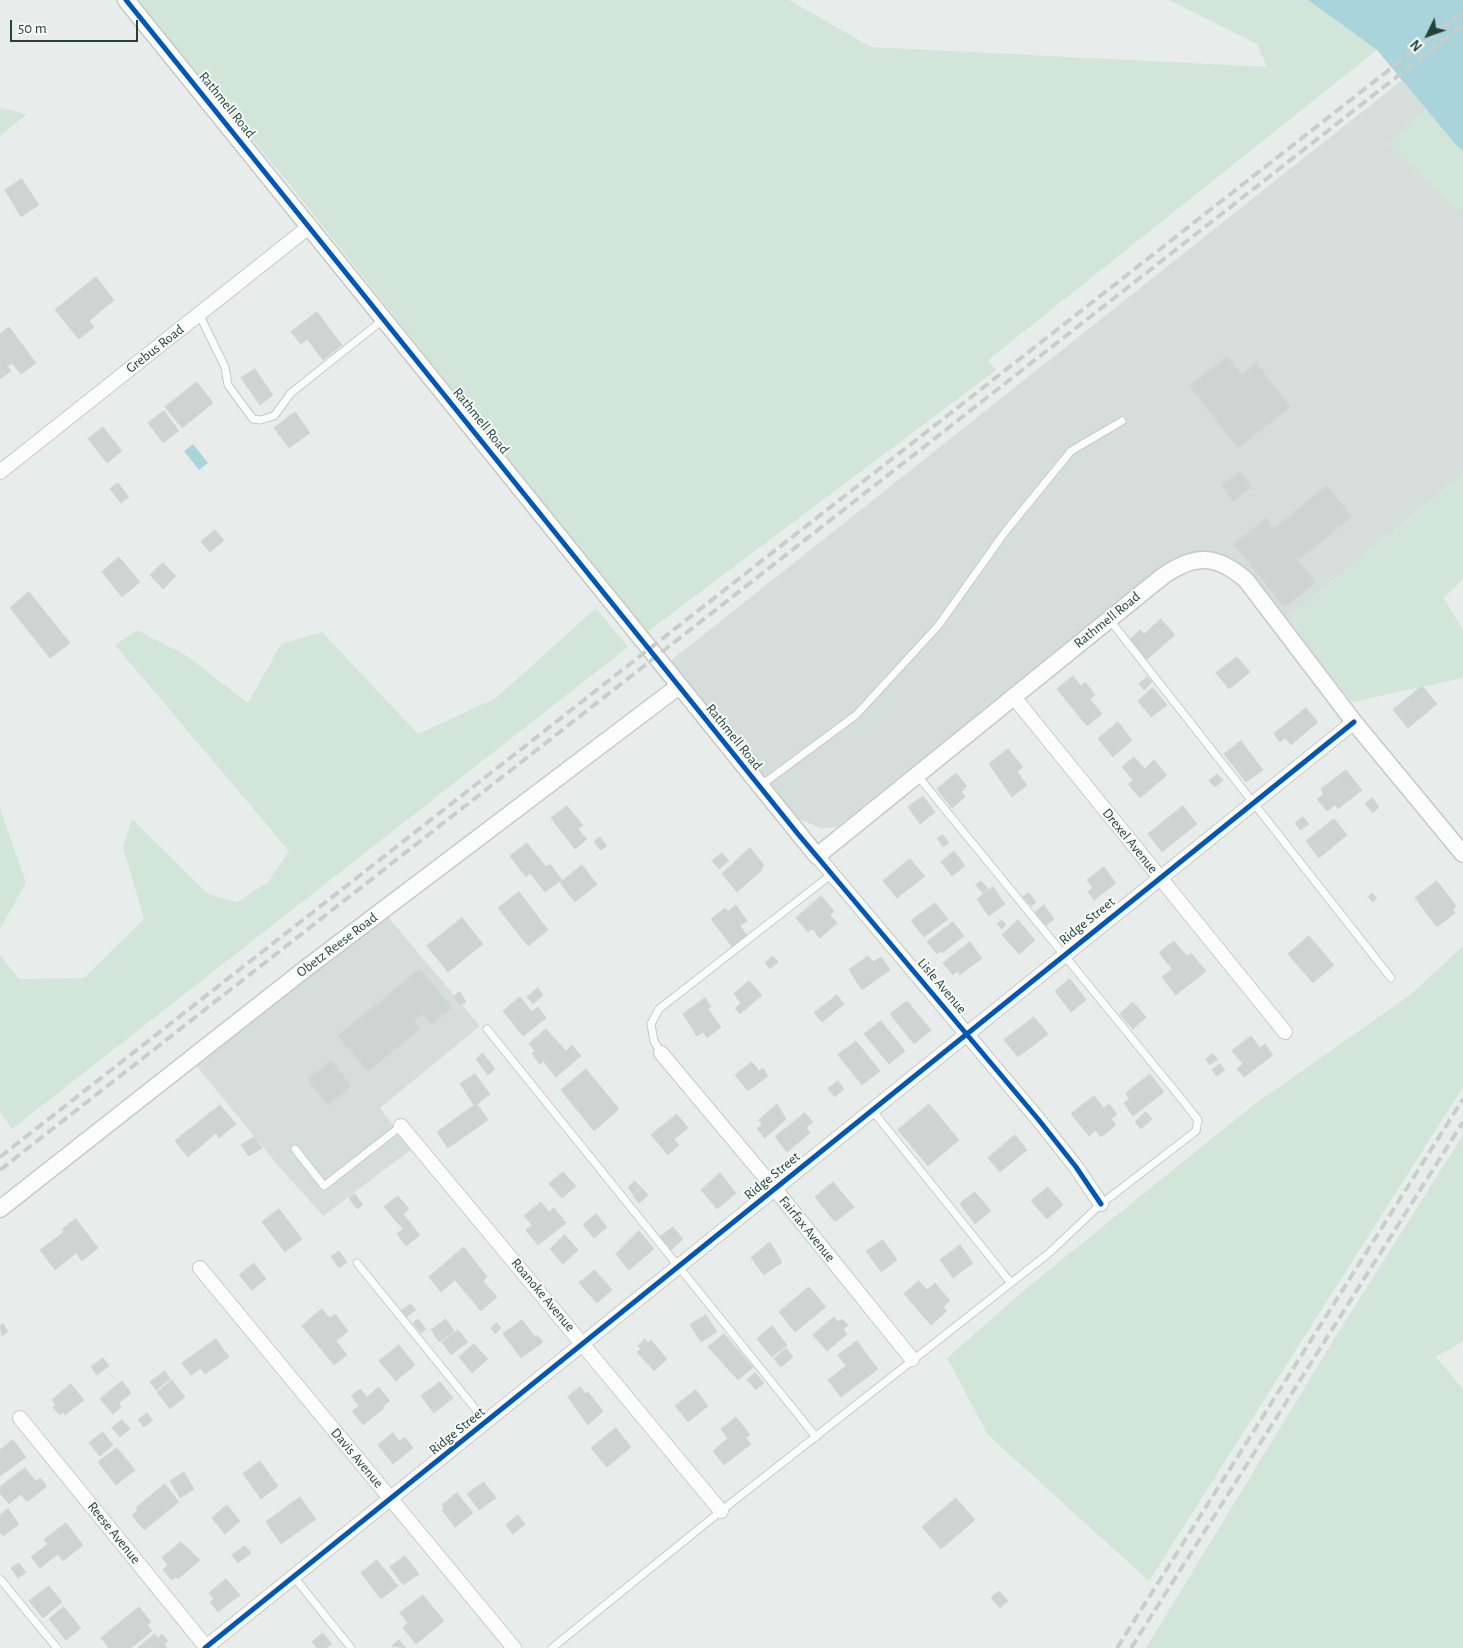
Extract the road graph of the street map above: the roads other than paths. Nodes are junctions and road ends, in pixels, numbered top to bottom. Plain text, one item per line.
1 (126, 0) edge
2 (310, 226) junction
3 (199, 314) junction
4 (384, 318) junction
5 (1122, 421) dead end
6 (0, 472) edge
7 (1109, 619) junction
8 (679, 686) junction
9 (1013, 696) junction
10 (1354, 722) junction
11 (916, 775) junction
12 (759, 786) junction
13 (1254, 802) junction
14 (1463, 854) edge
15 (817, 856) junction
16 (832, 874) junction
17 (1160, 878) junction
18 (1062, 956) junction
19 (1391, 978) dead end
20 (487, 1029) dead end
21 (967, 1032) junction
22 (1285, 1032) dead end
23 (661, 1054) joint
24 (872, 1110) junction
25 (401, 1126) joint
26 (295, 1149) dead end
27 (774, 1188) junction
28 (1101, 1204) junction
29 (0, 1209) edge
30 (358, 1263) dead end
31 (677, 1267) junction
32 (200, 1268) dead end
33 (1011, 1283) junction
34 (583, 1343) junction
35 (912, 1359) junction
36 (20, 1418) dead end
37 (486, 1422) junction
38 (816, 1437) junction
39 (391, 1498) junction
40 (721, 1511) junction
41 (294, 1577) junction
42 (0, 1579) edge
43 (57, 1648) edge
44 (206, 1648) edge
45 (351, 1648) edge
46 (514, 1648) edge
47 (552, 1648) edge

1 - 2 street, Rathmell Road
2 - 3 street, Grebus Road
2 - 4 street, Rathmell Road
3 - 4 lane
3 - 6 street, Grebus Road
4 - 8 street, Rathmell Road
5 - 12 lane
7 - 9 street, Rathmell Road
7 - 10 street, Rathmell Road
7 - 13 lane
8 - 12 street, Rathmell Road
8 - 29 street, Obetz Reese Road
9 - 11 street, Rathmell Road
9 - 17 street, Drexel Avenue
10 - 13 street, Ridge Street
10 - 14 street, Rathmell Road
11 - 15 street, Rathmell Road
11 - 18 lane
12 - 15 street, Rathmell Road
13 - 17 street, Ridge Street
13 - 19 lane
15 - 16 street, Lisle Avenue
16 - 21 street, Lisle Avenue
16 - 23 lane
17 - 18 street, Ridge Street
17 - 22 street, Drexel Avenue
18 - 21 street, Ridge Street
18 - 28 lane
20 - 31 lane
21 - 24 street, Ridge Street
21 - 28 street, Lisle Avenue
23 - 27 street, Fairfax Avenue
24 - 27 street, Ridge Street
24 - 33 lane
25 - 26 lane
25 - 34 street, Roanoke Avenue
27 - 31 street, Ridge Street
27 - 35 street, Fairfax Avenue
28 - 33 lane
30 - 37 lane
31 - 34 street, Ridge Street
31 - 38 lane
32 - 39 street, Davis Avenue
33 - 35 lane
34 - 37 street, Ridge Street
34 - 40 street, Roanoke Avenue
35 - 38 lane
36 - 44 street, Reese Avenue
37 - 39 street, Ridge Street
38 - 40 lane
39 - 41 street, Ridge Street
39 - 46 street, Davis Avenue
40 - 47 lane
41 - 44 street, Ridge Street
41 - 45 lane
42 - 43 lane

